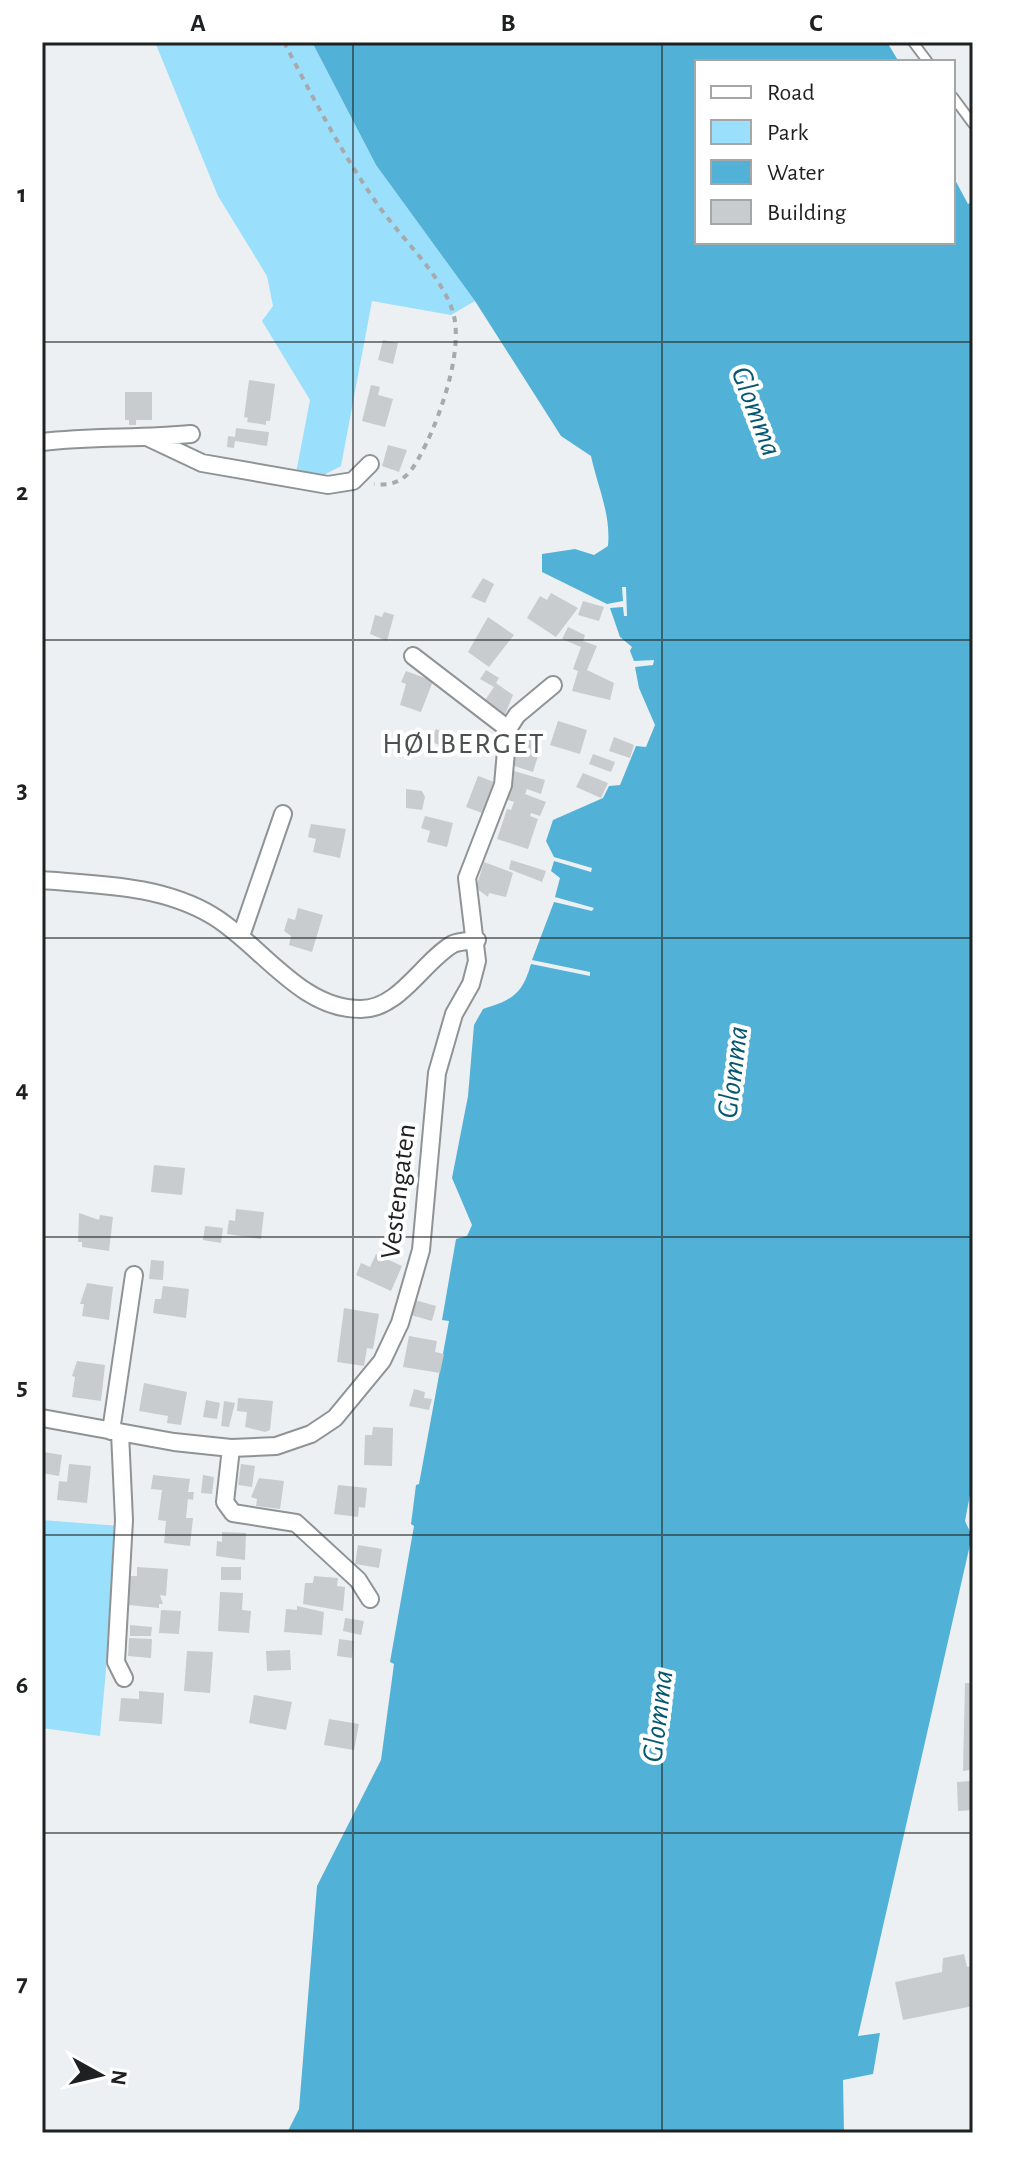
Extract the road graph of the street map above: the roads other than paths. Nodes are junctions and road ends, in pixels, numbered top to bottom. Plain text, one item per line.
1 (913, 42) edge
2 (926, 60) edge
3 (955, 100) edge
4 (973, 124) edge
5 (191, 434) dead end
6 (149, 438) junction
7 (42, 442) edge
8 (370, 464) dead end
9 (413, 656) dead end
10 (553, 685) dead end
11 (508, 729) junction
12 (283, 814) dead end
13 (42, 880) edge
14 (241, 936) junction
15 (477, 940) junction
16 (134, 1275) dead end
17 (42, 1418) edge
18 (116, 1432) junction
19 (231, 1448) junction
20 (370, 1599) dead end
21 (124, 1678) dead end

1 - 2 lane
3 - 4 lane
5 - 6 street
6 - 7 street
6 - 8 street
9 - 11 street
10 - 11 street
11 - 15 street, Vestengaten
12 - 14 street
13 - 14 street
14 - 15 street
15 - 19 street, Vestengaten
16 - 18 street
17 - 18 street, Vestengaten
18 - 19 street, Vestengaten
18 - 21 street
19 - 20 street

